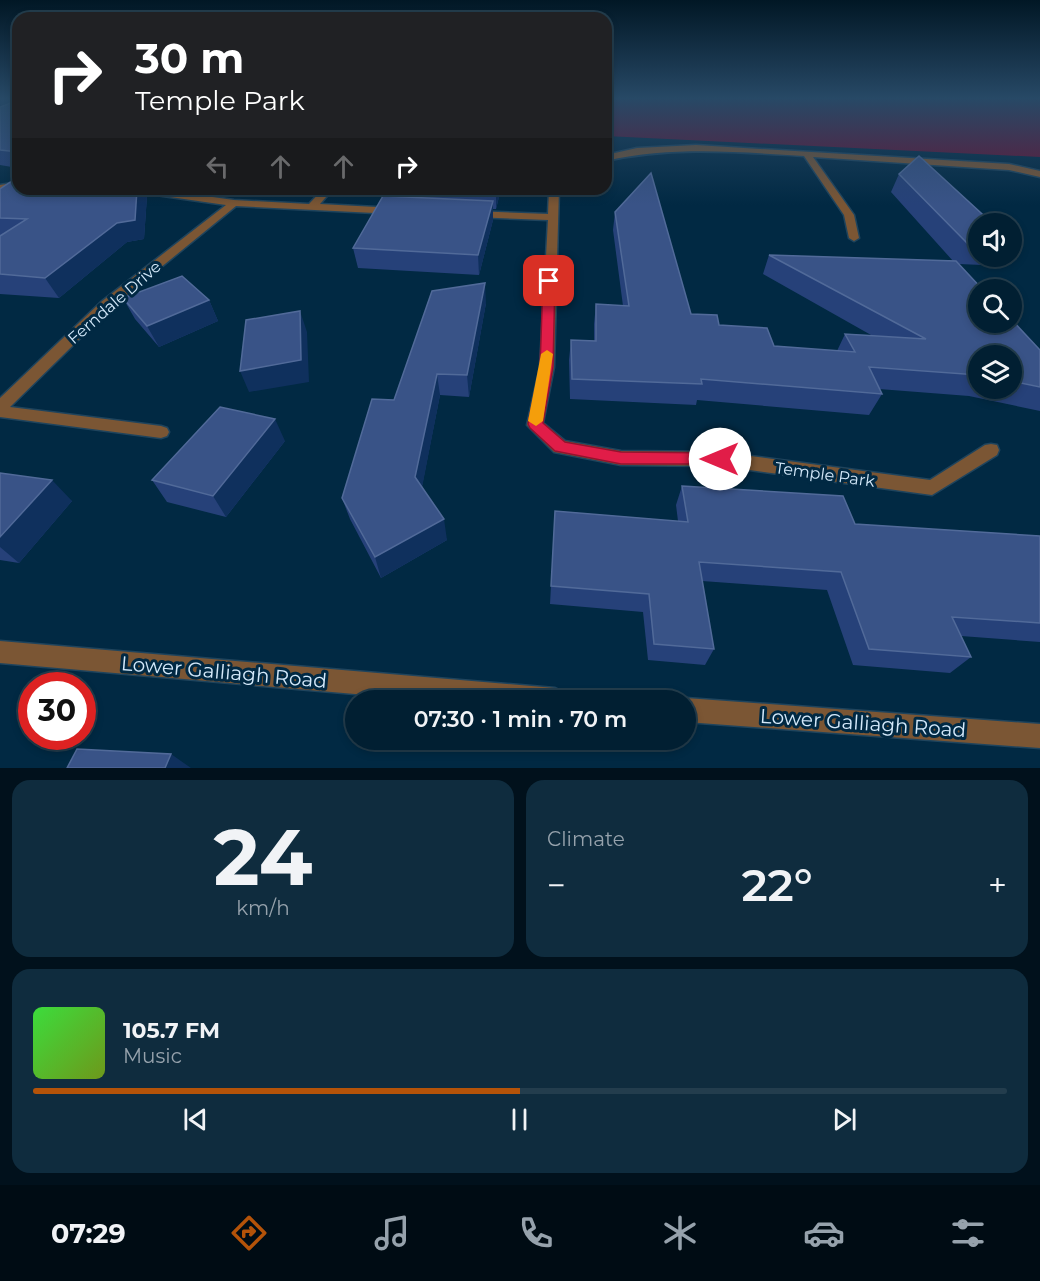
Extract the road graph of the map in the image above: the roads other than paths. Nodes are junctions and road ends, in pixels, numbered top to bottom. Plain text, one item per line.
1 (806, 153) junction
2 (612, 157) edge
3 (1040, 174) edge
4 (175, 195) edge
5 (323, 195) edge
6 (553, 195) edge
7 (234, 204) junction
8 (312, 207) junction
9 (402, 211) edge
10 (458, 213) edge
11 (551, 217) junction
12 (854, 238) dead end
13 (0, 407) edge
14 (0, 411) edge
15 (161, 432) dead end
16 (990, 450) dead end
17 (0, 652) edge
18 (439, 690) edge
19 (696, 711) edge
20 (1040, 736) edge

1 - 2 street
1 - 3 street
1 - 12 street
4 - 7 street
5 - 8 street
6 - 11 street, Temple Park
7 - 8 street
7 - 13 street, Ferndale Drive
8 - 9 street
10 - 11 street
11 - 16 street, Temple Park
14 - 15 street
17 - 18 street, Lower Galliagh Road
19 - 20 street, Lower Galliagh Road

